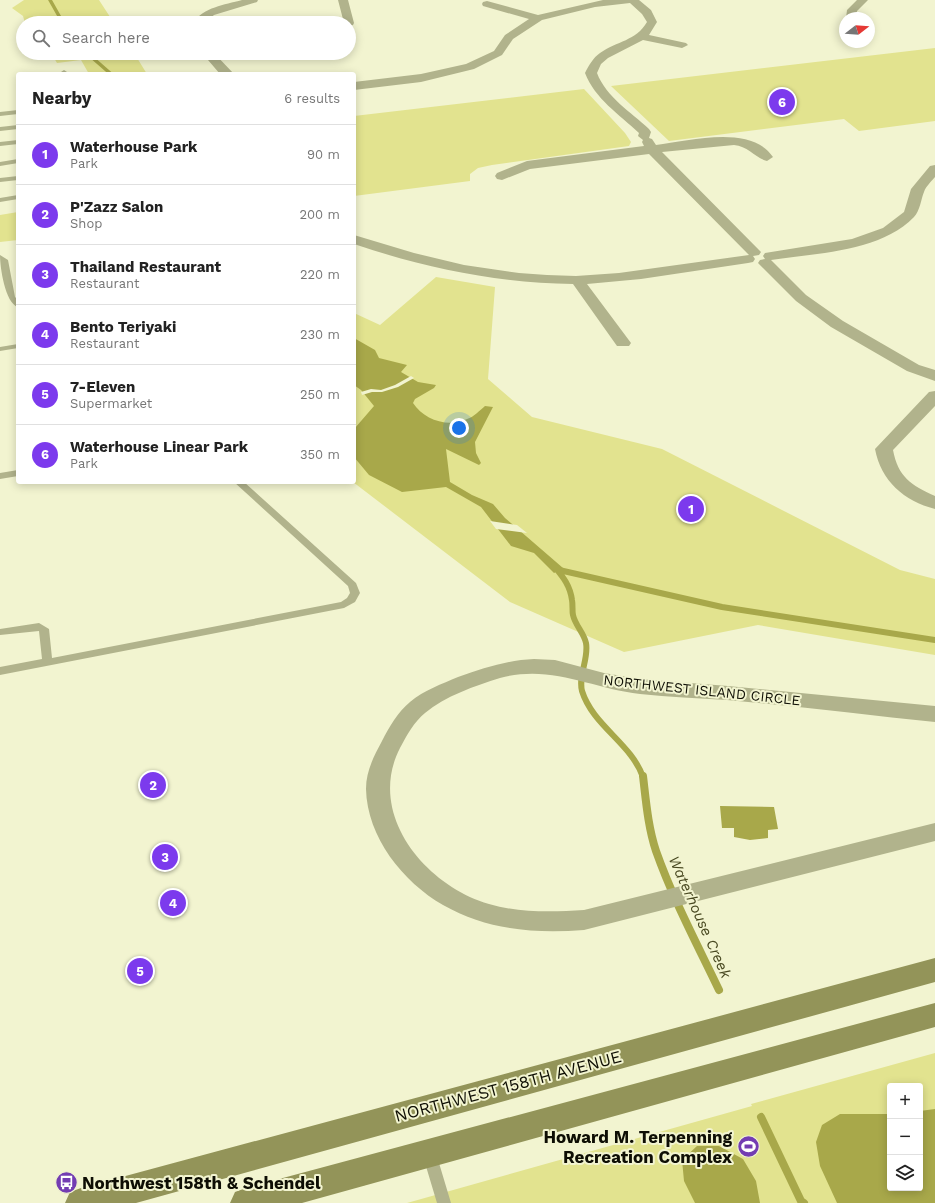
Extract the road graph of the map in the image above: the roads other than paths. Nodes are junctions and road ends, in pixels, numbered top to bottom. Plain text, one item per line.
1 (253, 0) edge
2 (343, 0) edge
3 (632, 0) edge
4 (864, 0) edge
5 (487, 4) dead end
6 (852, 12) edge
7 (204, 16) edge
8 (347, 16) edge
9 (538, 18) junction
10 (642, 37) junction
11 (682, 45) dead end
12 (214, 60) edge
13 (225, 72) edge
14 (356, 86) edge
15 (16, 112) edge
16 (0, 114) edge
17 (16, 127) edge
18 (0, 129) edge
19 (16, 142) edge
20 (0, 144) edge
21 (653, 150) junction
22 (767, 157) dead end
23 (16, 162) edge
24 (0, 164) edge
25 (935, 170) edge
26 (502, 176) dead end
27 (16, 178) edge
28 (0, 180) edge
29 (16, 197) edge
30 (0, 200) edge
31 (356, 240) edge
32 (751, 256) junction
33 (0, 257) edge
34 (768, 259) junction
35 (577, 280) junction
36 (16, 303) edge
37 (623, 343) dead end
38 (16, 346) edge
39 (0, 349) edge
40 (935, 376) edge
41 (935, 396) edge
42 (16, 473) edge
43 (0, 476) edge
44 (241, 484) edge
45 (935, 503) edge
46 (0, 632) edge
47 (48, 662) junction
48 (0, 671) edge
49 (935, 714) edge
50 (935, 832) edge
51 (935, 970) edge
52 (935, 1015) edge
53 (429, 1153) junction
54 (81, 1203) edge
55 (246, 1203) edge
56 (444, 1203) edge

1 - 7 street
2 - 8 street
3 - 9 street
3 - 10 street
4 - 6 street
5 - 9 street
9 - 14 street
10 - 11 street
10 - 21 street
12 - 13 street
15 - 16 lane
17 - 18 lane
19 - 20 lane
21 - 22 street
21 - 26 street
21 - 32 street
23 - 24 lane
25 - 34 street
27 - 28 lane
29 - 30 lane
31 - 35 street
32 - 34 street
32 - 35 street
33 - 36 lane
34 - 40 street
35 - 37 street
38 - 39 lane
41 - 45 street
42 - 43 lane
44 - 47 lane
46 - 47 lane
47 - 48 lane
49 - 50 street, NORTHWEST ISLAND CIRCLE
51 - 54 main road, NORTHWEST 158TH AVENUE
52 - 53 main road
53 - 55 main road
53 - 56 lane

